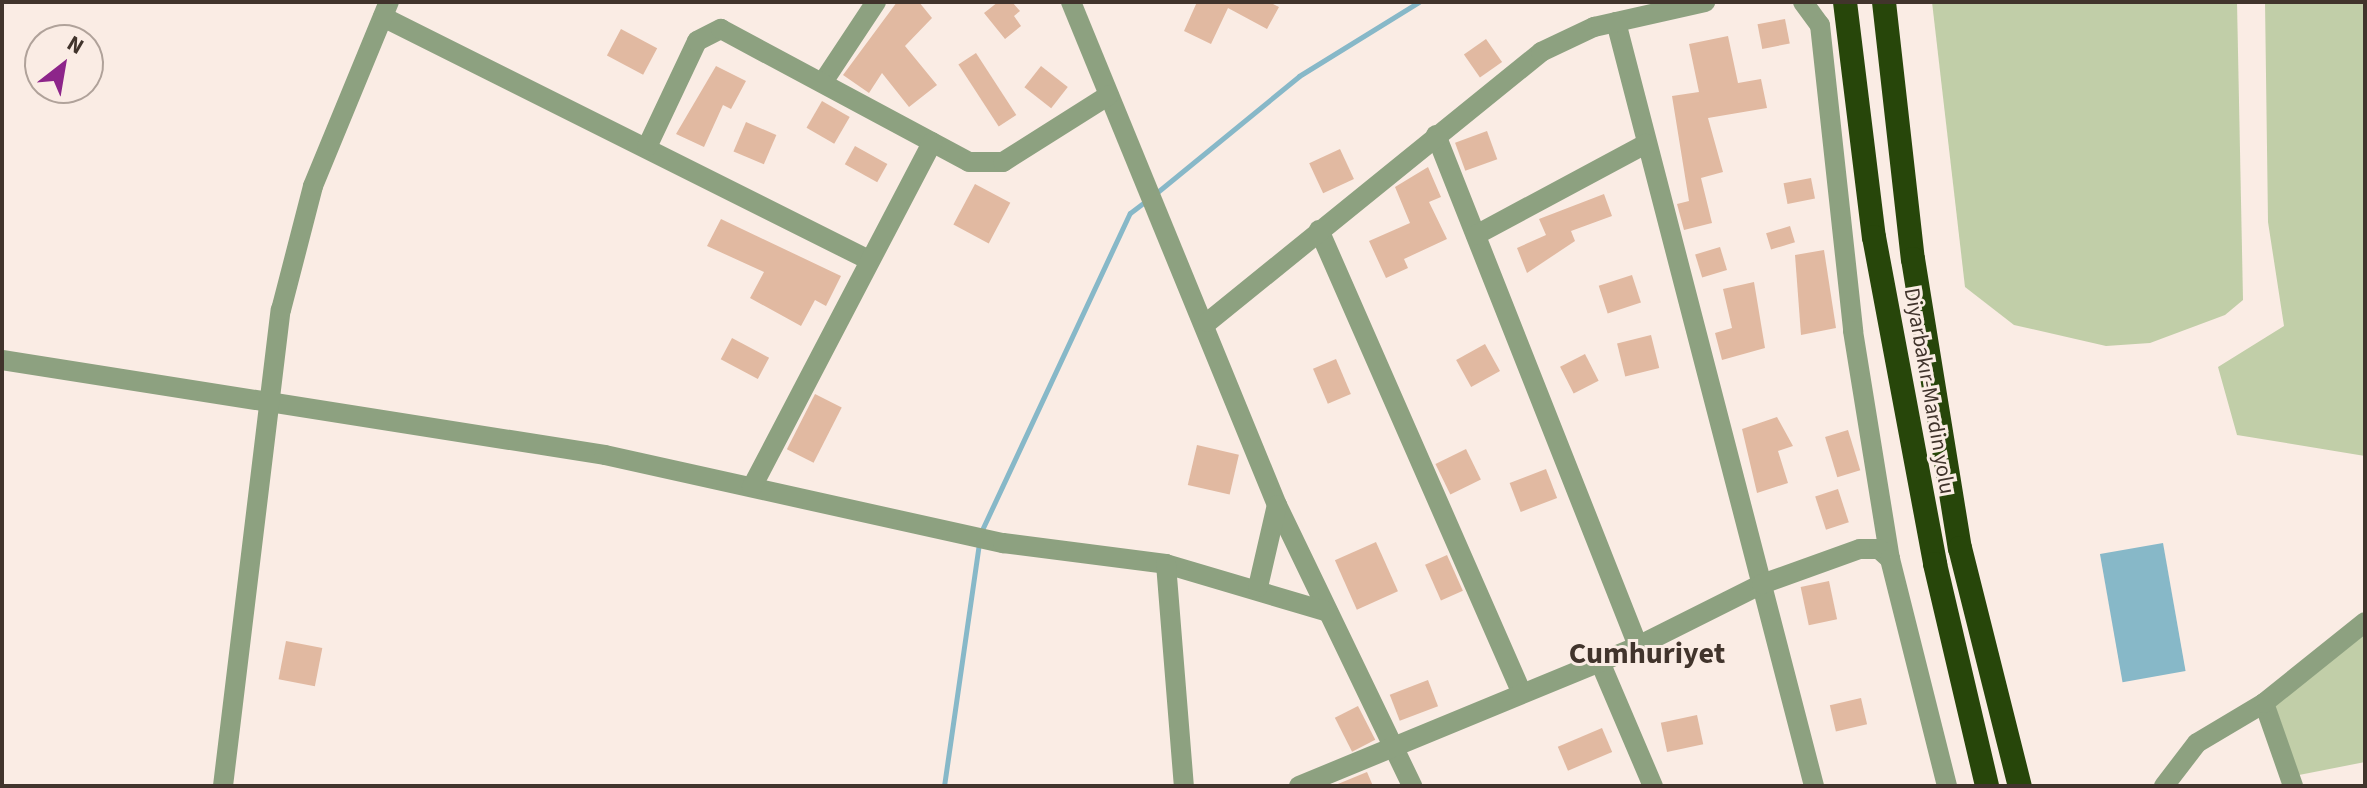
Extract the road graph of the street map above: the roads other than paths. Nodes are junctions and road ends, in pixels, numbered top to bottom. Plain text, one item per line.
1 (876, 2) edge
2 (1071, 2) edge
3 (1705, 2) edge
4 (1803, 2) edge
5 (1845, 2) edge
6 (1884, 2) edge
7 (386, 10) edge
8 (1616, 22) junction
9 (823, 82) junction
10 (1109, 95) junction
11 (1436, 135) junction
12 (932, 142) junction
13 (1646, 144) junction
14 (647, 147) junction
15 (1319, 230) junction
16 (1476, 235) junction
17 (869, 260) junction
18 (1208, 322) junction
19 (2, 360) edge
20 (265, 398) junction
21 (752, 487) junction
22 (1277, 505) junction
23 (1890, 559) junction
24 (1166, 564) junction
25 (1762, 584) junction
26 (1258, 587) junction
27 (1328, 612) junction
28 (2365, 622) edge
29 (1638, 646) junction
30 (1600, 662) junction
31 (1520, 689) junction
32 (2264, 703) junction
33 (1395, 745) junction
34 (223, 786) edge
35 (1184, 786) edge
36 (1299, 786) edge
37 (1412, 786) edge
38 (1653, 786) edge
39 (1814, 786) edge
40 (1947, 786) edge
41 (1987, 786) edge
42 (2020, 786) edge
43 (2164, 786) edge
44 (2293, 786) edge

1 - 9 street
2 - 10 street
3 - 8 street
4 - 23 street
5 - 41 highway, Diyarbakır-Mardin yolu
6 - 42 highway, Diyarbakır-Mardin yolu
7 - 14 street
7 - 20 street
8 - 11 street
8 - 13 street
9 - 12 street
9 - 14 street
10 - 12 street
10 - 18 street
11 - 15 street
11 - 16 street
12 - 17 street
13 - 16 street
13 - 25 street
14 - 17 street
15 - 18 street
15 - 31 street
16 - 29 street
17 - 21 street
18 - 22 street
19 - 20 street
20 - 21 street
20 - 34 street
21 - 24 street
22 - 26 street
22 - 27 street
23 - 25 street
23 - 40 street
24 - 26 street
24 - 35 street
25 - 29 street
25 - 39 street
26 - 27 street
27 - 33 street
28 - 32 street
29 - 30 street
30 - 31 street
30 - 38 street
31 - 33 street
32 - 43 street
32 - 44 street
33 - 36 street
33 - 37 street

